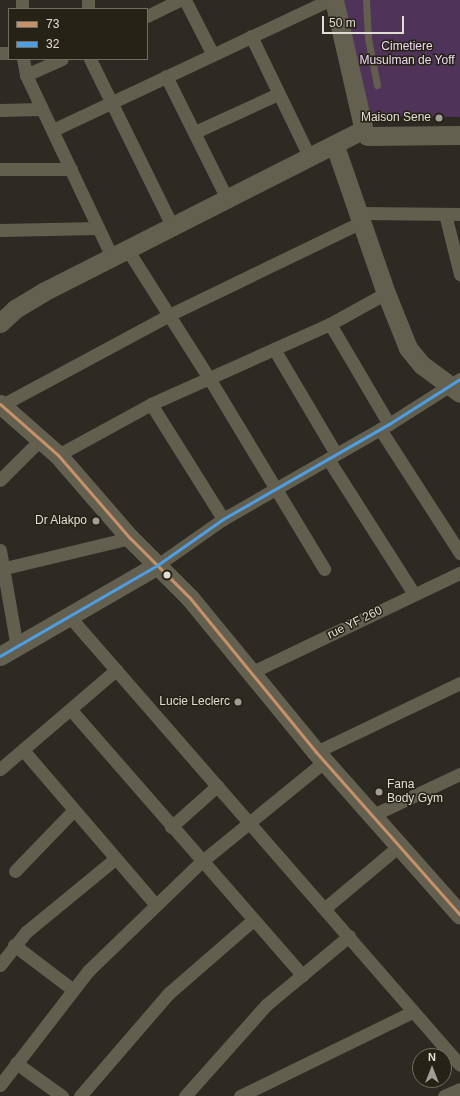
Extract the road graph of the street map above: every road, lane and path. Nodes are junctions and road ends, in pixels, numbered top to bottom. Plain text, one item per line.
1 (151, 0) edge
2 (180, 0) edge
3 (185, 0) edge
4 (329, 0) edge
5 (334, 0) edge
6 (366, 0) edge
7 (149, 15) edge
8 (251, 36) junction
9 (212, 53) junction
10 (22, 60) edge
11 (60, 60) edge
12 (90, 60) edge
13 (26, 75) junction
14 (166, 76) junction
15 (377, 85) dead end
16 (278, 94) junction
17 (111, 101) junction
18 (41, 109) junction
19 (0, 110) edge
20 (53, 130) junction
21 (195, 132) junction
22 (356, 133) junction
23 (460, 135) edge
24 (310, 158) junction
25 (0, 169) edge
26 (71, 169) junction
27 (227, 199) junction
28 (445, 214) junction
29 (460, 214) edge
30 (359, 217) junction
31 (172, 226) junction
32 (98, 228) junction
33 (0, 230) edge
34 (119, 253) junction
35 (460, 274) edge
36 (386, 293) junction
37 (169, 315) junction
38 (0, 323) edge
39 (330, 324) junction
40 (274, 349) junction
41 (209, 378) junction
42 (456, 386) edge
43 (1, 404) edge
44 (151, 404) junction
45 (384, 426) junction
46 (41, 439) junction
47 (58, 455) junction
48 (332, 456) junction
49 (0, 480) edge
50 (276, 489) junction
51 (223, 519) junction
52 (130, 538) junction
53 (0, 550) edge
54 (460, 553) edge
55 (156, 566) junction
56 (5, 568) junction
57 (324, 569) dead end
58 (460, 573) edge
59 (414, 594) junction
60 (69, 616) junction
61 (17, 647) junction
62 (0, 656) edge
63 (116, 670) junction
64 (250, 673) junction
65 (460, 682) edge
66 (71, 710) junction
67 (23, 750) junction
68 (320, 756) junction
69 (0, 769) edge
70 (460, 774) edge
71 (217, 786) junction
72 (73, 811) junction
73 (371, 816) junction
74 (248, 822) junction
75 (171, 827) junction
76 (399, 846) junction
77 (115, 858) junction
78 (201, 862) junction
79 (15, 871) dead end
80 (156, 905) junction
81 (325, 908) junction
82 (460, 915) edge
83 (253, 920) junction
84 (349, 936) junction
85 (14, 945) junction
86 (0, 965) edge
87 (302, 975) junction
88 (72, 989) junction
89 (412, 1012) junction
90 (16, 1063) junction
91 (460, 1065) edge
92 (0, 1085) edge
93 (460, 1089) edge
94 (62, 1096) edge
95 (80, 1096) edge
96 (185, 1096) edge
97 (240, 1096) edge
98 (444, 1096) edge

1 - 7 street
2 - 7 street
3 - 9 street
4 - 8 street
5 - 22 street
6 - 15 lane
8 - 9 street
8 - 16 street
9 - 14 street
10 - 13 street
11 - 13 street
12 - 17 street
13 - 18 street
14 - 17 street
14 - 21 street
16 - 21 street
16 - 24 street
17 - 20 street
17 - 31 street
18 - 19 street
18 - 20 street
20 - 26 street
21 - 27 street
22 - 23 street
22 - 24 street
22 - 30 street
24 - 27 street
25 - 26 street
26 - 32 street
27 - 31 street
28 - 29 street
28 - 30 street
28 - 35 street
30 - 36 street
30 - 37 street
31 - 34 street
32 - 33 street
32 - 34 street
34 - 37 street
34 - 38 street
36 - 39 street
36 - 42 street
37 - 41 street
37 - 43 street
39 - 40 street
39 - 45 street
40 - 41 street
40 - 48 street
41 - 44 street
41 - 50 street
42 - 45 street
43 - 46 street
44 - 47 street
44 - 51 street
45 - 48 street
45 - 54 street
46 - 47 street
46 - 49 street
47 - 52 street
48 - 50 street
48 - 59 street
50 - 51 street
50 - 57 street
51 - 55 street
52 - 55 street
52 - 56 street
53 - 56 street
55 - 60 street
55 - 64 street
56 - 61 street
58 - 59 street, rue YF 260
59 - 64 street, rue YF 260
60 - 61 street
60 - 63 street
61 - 62 street
63 - 66 street
63 - 71 street
64 - 68 street
65 - 68 street
66 - 67 street
66 - 75 street
67 - 69 street
67 - 72 street
68 - 73 street
68 - 74 street
70 - 73 street
71 - 74 street
71 - 75 street
72 - 77 street
72 - 79 street
73 - 76 street
74 - 78 street
74 - 81 street
75 - 78 street
76 - 81 street
76 - 82 street
77 - 80 street
77 - 85 street
78 - 80 street
78 - 83 street
80 - 88 street
81 - 84 street
83 - 87 street
83 - 95 street
84 - 87 street
84 - 89 street
85 - 86 street
85 - 88 street
87 - 96 street
88 - 90 street
89 - 91 street
89 - 97 street
90 - 92 street
90 - 94 street
93 - 98 street

